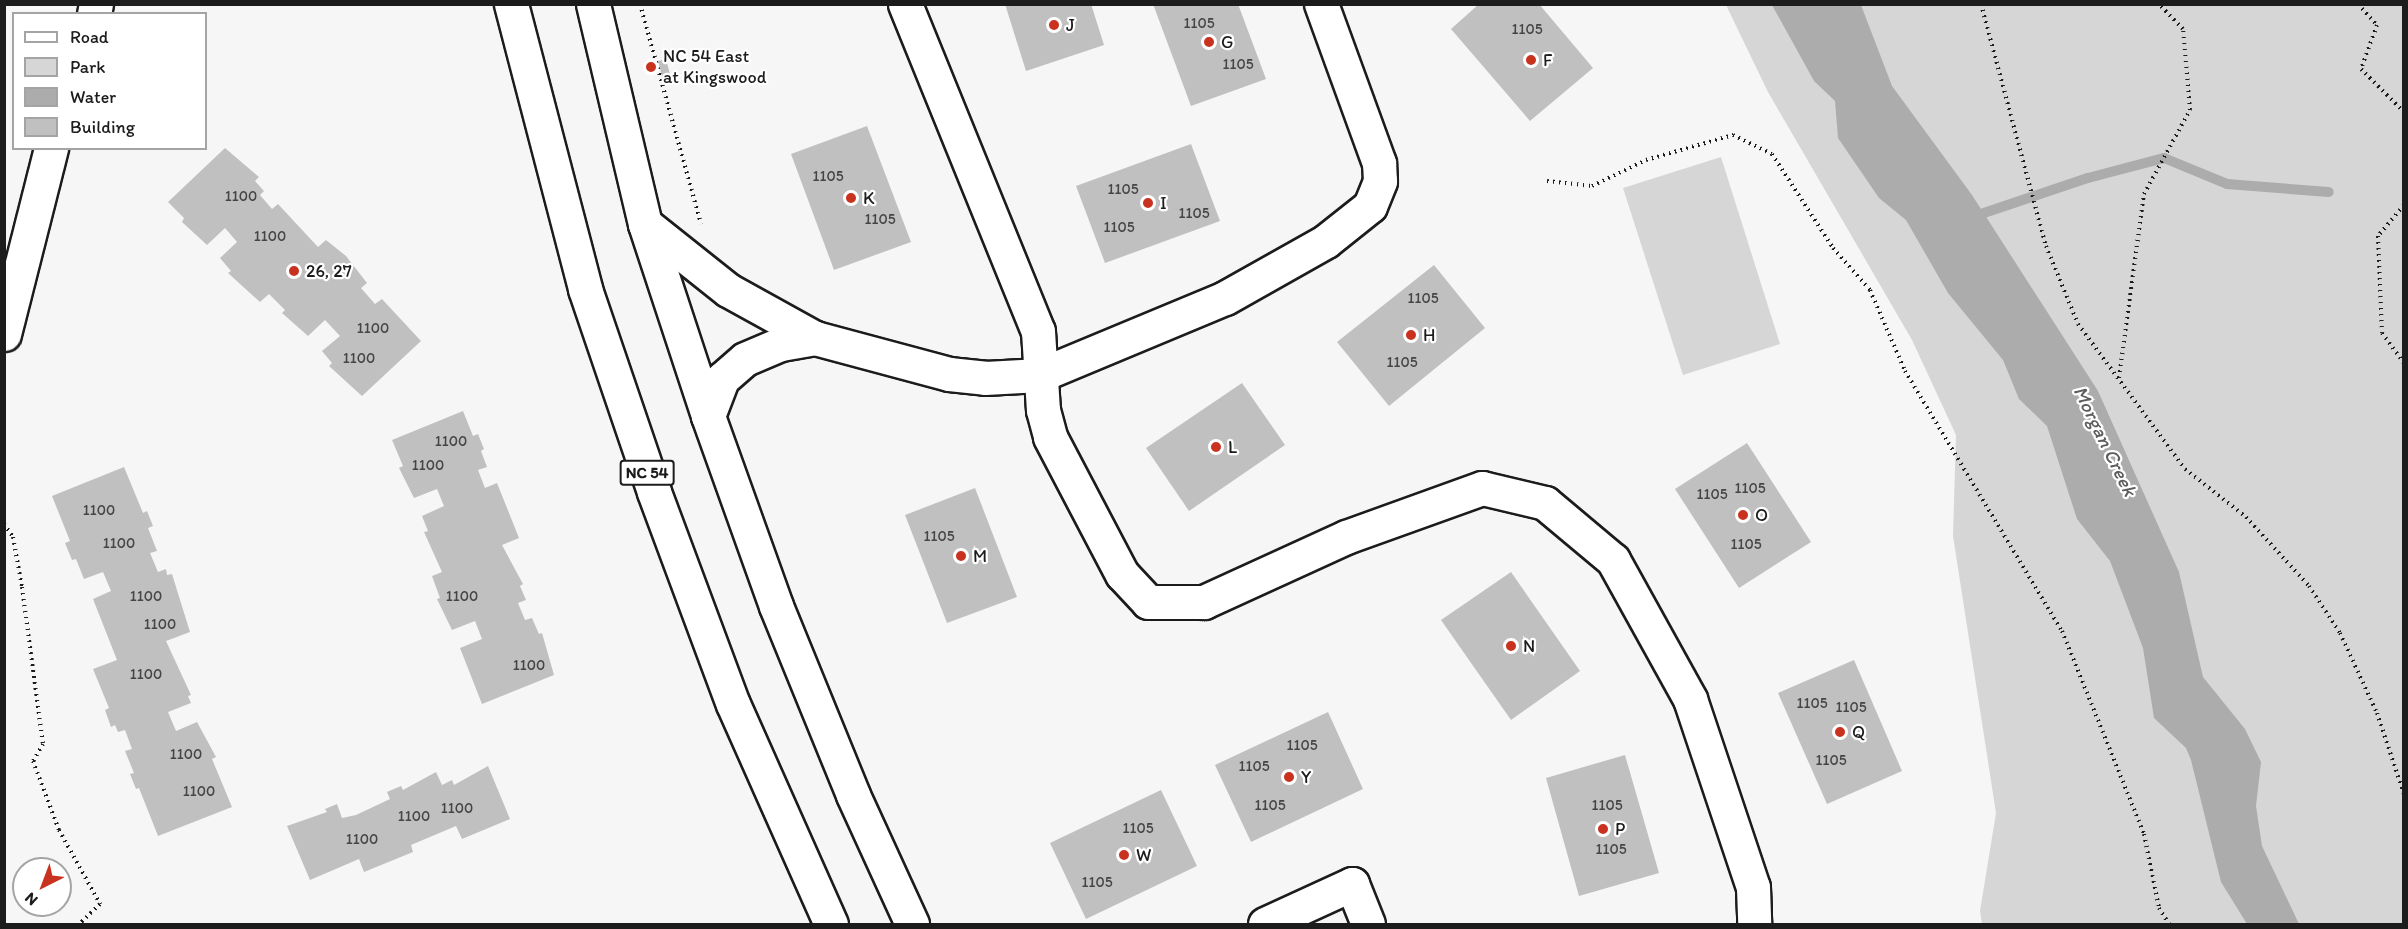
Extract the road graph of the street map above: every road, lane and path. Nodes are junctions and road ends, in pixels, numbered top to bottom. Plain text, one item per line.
1 (511, 4) edge
2 (593, 4) edge
3 (640, 4) edge
4 (905, 4) edge
5 (1320, 4) edge
6 (1980, 4) edge
7 (2159, 4) edge
8 (2358, 4) edge
9 (2403, 112) edge
10 (50, 150) edge
11 (1547, 181) dead end
12 (2403, 205) edge
13 (645, 224) junction
14 (702, 227) dead end
15 (4, 334) edge
16 (815, 338) junction
17 (2403, 363) edge
18 (1040, 375) junction
19 (2119, 378) junction
20 (708, 416) junction
21 (4, 524) edge
22 (2403, 794) edge
23 (79, 924) edge
24 (831, 924) edge
25 (912, 924) edge
26 (1265, 924) edge
27 (1368, 924) edge
28 (1754, 924) edge
29 (2169, 924) edge

1 - 24 main road, NC 54
2 - 13 main road
3 - 14 path
4 - 18 main road
5 - 18 main road
6 - 19 path
7 - 19 path
8 - 9 path
10 - 15 main road
11 - 29 path
12 - 17 path
13 - 16 main road
13 - 20 main road
16 - 18 main road
16 - 20 main road
18 - 28 main road
19 - 22 path
20 - 25 main road
21 - 23 path
26 - 27 main road

